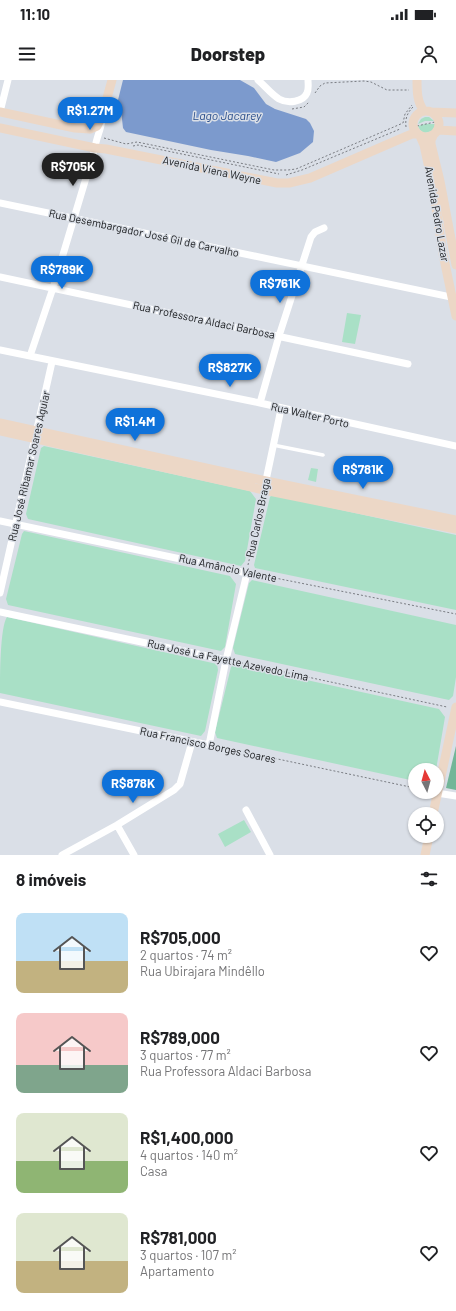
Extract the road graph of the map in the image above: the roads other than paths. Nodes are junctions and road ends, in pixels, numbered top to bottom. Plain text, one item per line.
1 (8, 80) edge
2 (112, 80) edge
3 (258, 80) edge
4 (308, 80) edge
5 (416, 80) edge
6 (427, 111) junction
7 (0, 112) edge
8 (456, 113) edge
9 (102, 116) junction
10 (0, 128) edge
11 (435, 129) junction
12 (456, 131) edge
13 (418, 132) junction
14 (95, 148) junction
15 (0, 203) edge
16 (73, 218) junction
17 (449, 227) junction
18 (324, 228) dead end
19 (439, 229) junction
20 (456, 265) edge
21 (302, 266) junction
22 (0, 277) edge
23 (53, 288) junction
24 (454, 298) edge
25 (456, 316) edge
26 (279, 336) junction
27 (0, 350) edge
28 (30, 356) junction
29 (52, 362) junction
30 (408, 364) dead end
31 (260, 403) junction
32 (281, 409) junction
33 (0, 423) edge
34 (0, 431) edge
35 (36, 434) junction
36 (273, 445) junction
37 (456, 446) edge
38 (322, 456) dead end
39 (266, 481) junction
40 (264, 490) junction
41 (326, 498) junction
42 (419, 517) junction
43 (456, 520) edge
44 (0, 521) edge
45 (16, 524) junction
46 (456, 529) edge
47 (247, 573) joint
48 (0, 594) edge
49 (0, 612) edge
50 (226, 660) junction
51 (0, 702) edge
52 (456, 708) edge
53 (192, 742) junction
54 (209, 745) joint
55 (444, 763) edge
56 (444, 793) edge
57 (456, 796) edge
58 (246, 810) dead end
59 (117, 825) junction
60 (428, 843) edge
61 (62, 855) edge
62 (134, 855) edge
63 (270, 855) edge
64 (425, 855) edge

1 - 7 street
2 - 9 street
3 - 4 street
5 - 6 street
6 - 8 street
6 - 11 street
6 - 13 street
7 - 9 street
9 - 14 street
10 - 14 street, Avenida Viena Weyne
11 - 12 street
11 - 13 street, Avenida Viena Weyne
11 - 17 street, Avenida Pedro Lazar
13 - 14 street, Avenida Viena Weyne
13 - 19 street, Avenida Pedro Lazar
14 - 16 street
15 - 16 street, Rua Desembargador José Gil de Carvalho
16 - 21 street, Rua Desembargador José Gil de Carvalho
16 - 23 street
17 - 19 street
17 - 20 street, Avenida Pedro Lazar
18 - 21 street
19 - 24 street, Avenida Pedro Lazar
21 - 24 street, Rua Desembargador José Gil de Carvalho
21 - 26 street
22 - 23 street, Rua Professora Aldaci Barbosa
23 - 26 street, Rua Professora Aldaci Barbosa
23 - 28 street
24 - 25 street, Avenida Pedro Lazar
26 - 30 street, Rua Professora Aldaci Barbosa
26 - 31 street
27 - 28 street, Rua Walter Porto
28 - 29 street, Rua Walter Porto
29 - 31 street, Rua Walter Porto
29 - 35 street, Rua José Ribamar Soares Aguiar
31 - 32 street, Rua Walter Porto
32 - 36 street, Rua Carlos Braga
32 - 37 street, Rua Walter Porto
33 - 35 street
34 - 35 street
35 - 39 street
35 - 40 street
35 - 45 street, Rua José Ribamar Soares Aguiar
36 - 38 lane
36 - 39 street, Rua Carlos Braga
39 - 40 street, Rua Carlos Braga
39 - 41 street
40 - 41 street
41 - 42 street
42 - 43 street
42 - 46 street
44 - 45 street, Rua Amâncio Valente
45 - 47 street, Rua Amâncio Valente
45 - 48 street, Rua José Ribamar Soares Aguiar
47 - 50 street, Rua Carlos Braga
49 - 50 street, Rua José La Fayette Azevedo Lima
50 - 54 street, Rua Carlos Braga
51 - 53 street, Rua Francisco Borges Soares
52 - 55 street
53 - 54 street, Rua Francisco Borges Soares
53 - 59 street
56 - 57 street
58 - 63 street
59 - 61 street
59 - 62 street
60 - 64 street

